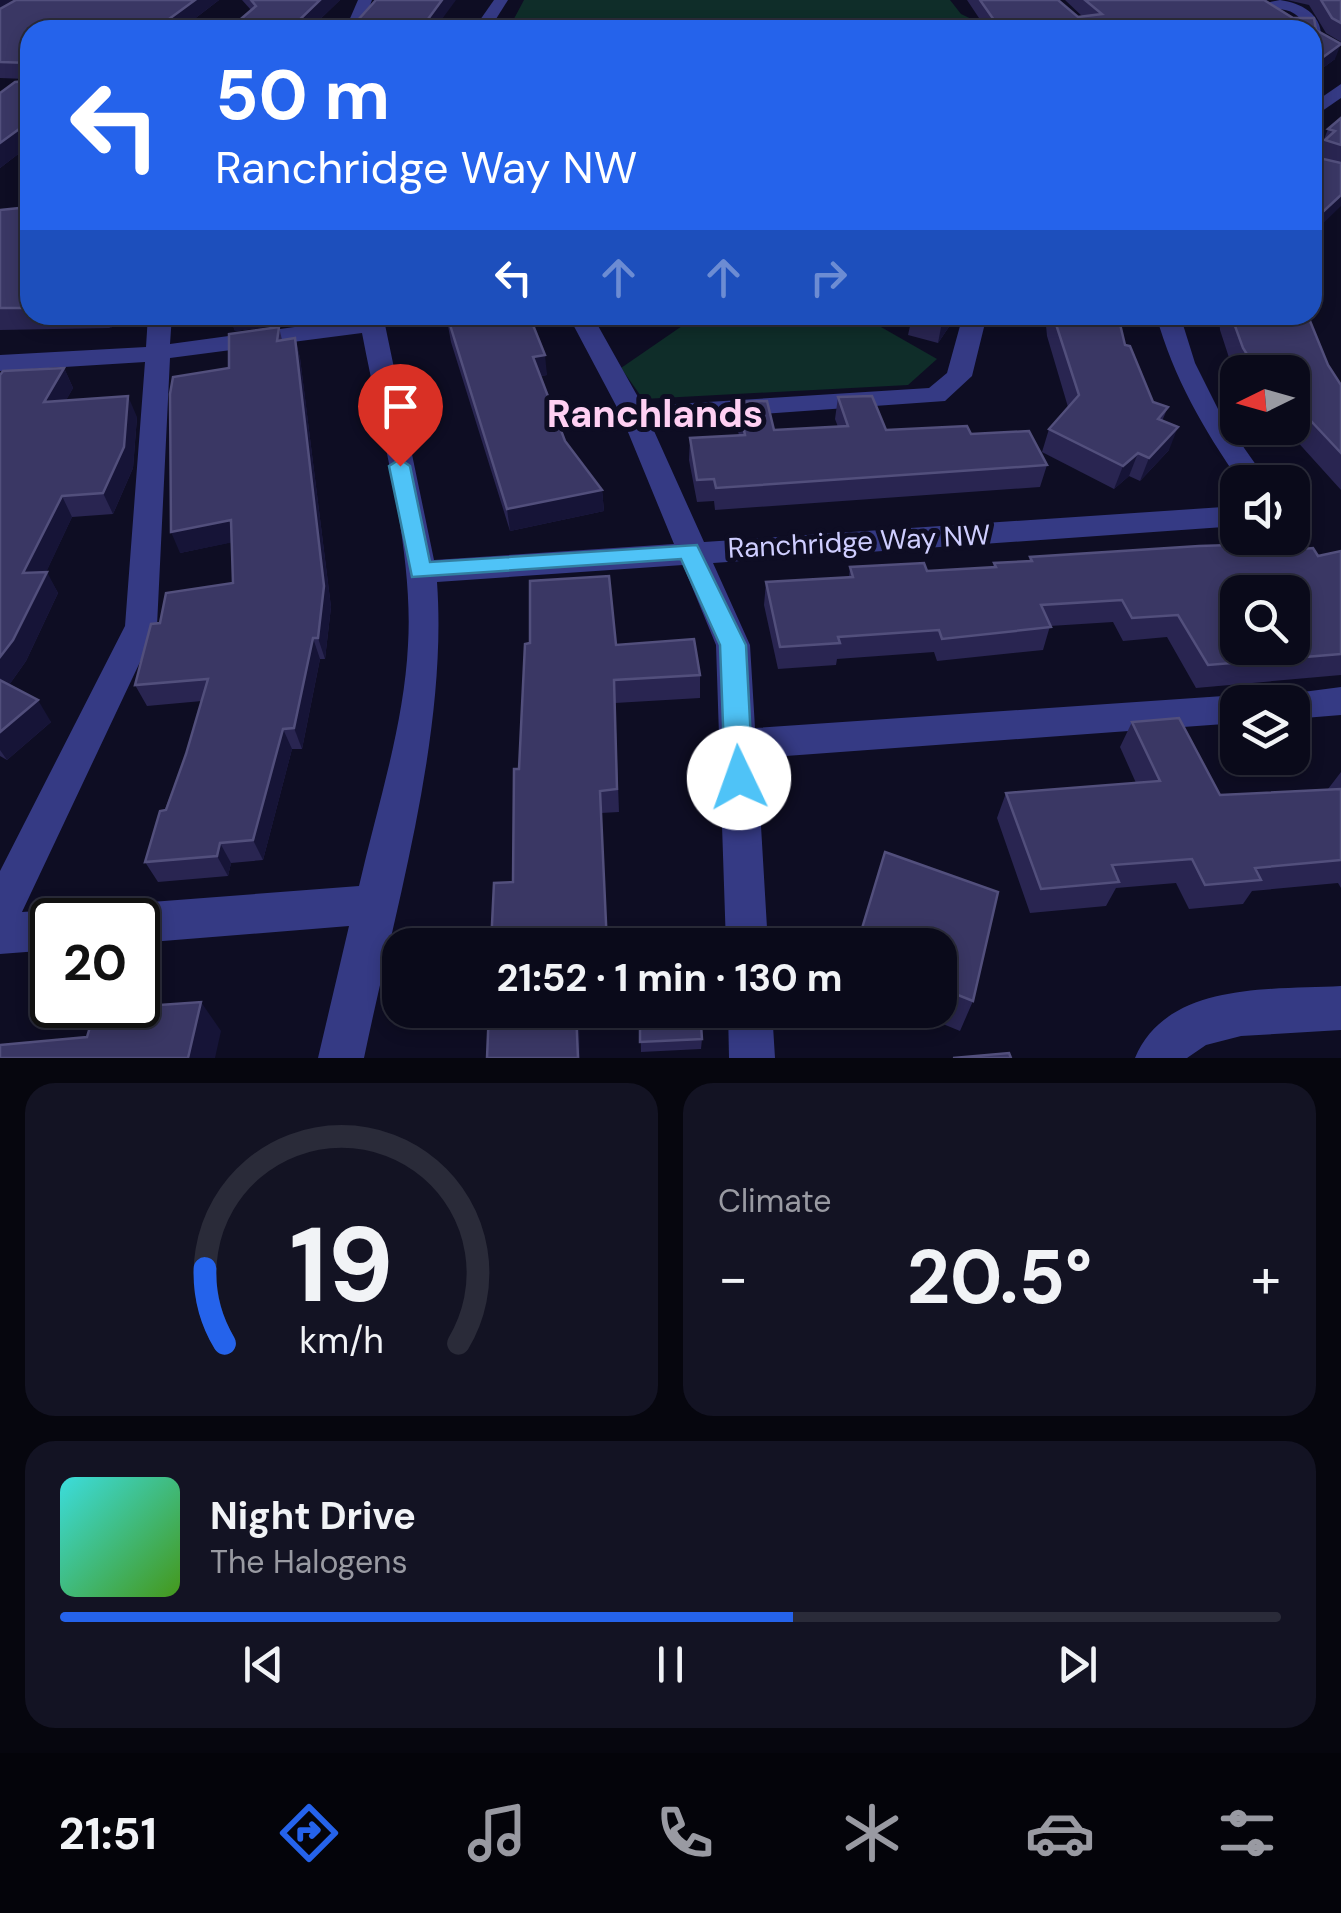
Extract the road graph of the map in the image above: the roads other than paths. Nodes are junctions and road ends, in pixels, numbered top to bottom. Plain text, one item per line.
1 (159, 325) edge
2 (338, 325) edge
3 (372, 325) edge
4 (585, 325) edge
5 (972, 325) edge
6 (1171, 325) edge
7 (158, 352) junction
8 (0, 363) edge
9 (634, 415) junction
10 (1242, 465) edge
11 (1220, 517) edge
12 (688, 551) junction
13 (420, 572) junction
14 (1341, 701) edge
15 (1310, 704) edge
16 (1220, 710) edge
17 (737, 744) junction
18 (376, 904) junction
19 (0, 914) edge
20 (160, 921) edge
21 (746, 928) edge
22 (30, 932) edge
23 (0, 934) edge
24 (1341, 1008) edge
25 (751, 1028) edge
26 (340, 1058) edge
27 (752, 1058) edge
28 (1158, 1058) edge

1 - 7 street
2 - 7 street
3 - 13 street
4 - 9 street
5 - 9 street
6 - 10 street
7 - 8 street
7 - 19 street
9 - 12 street
11 - 12 street, Ranchridge Way NW
12 - 13 street, Ranchridge Way NW
12 - 17 street
13 - 18 street
14 - 15 street
16 - 17 street
17 - 21 street
18 - 20 street
18 - 26 street
22 - 23 street
24 - 28 street
25 - 27 street

